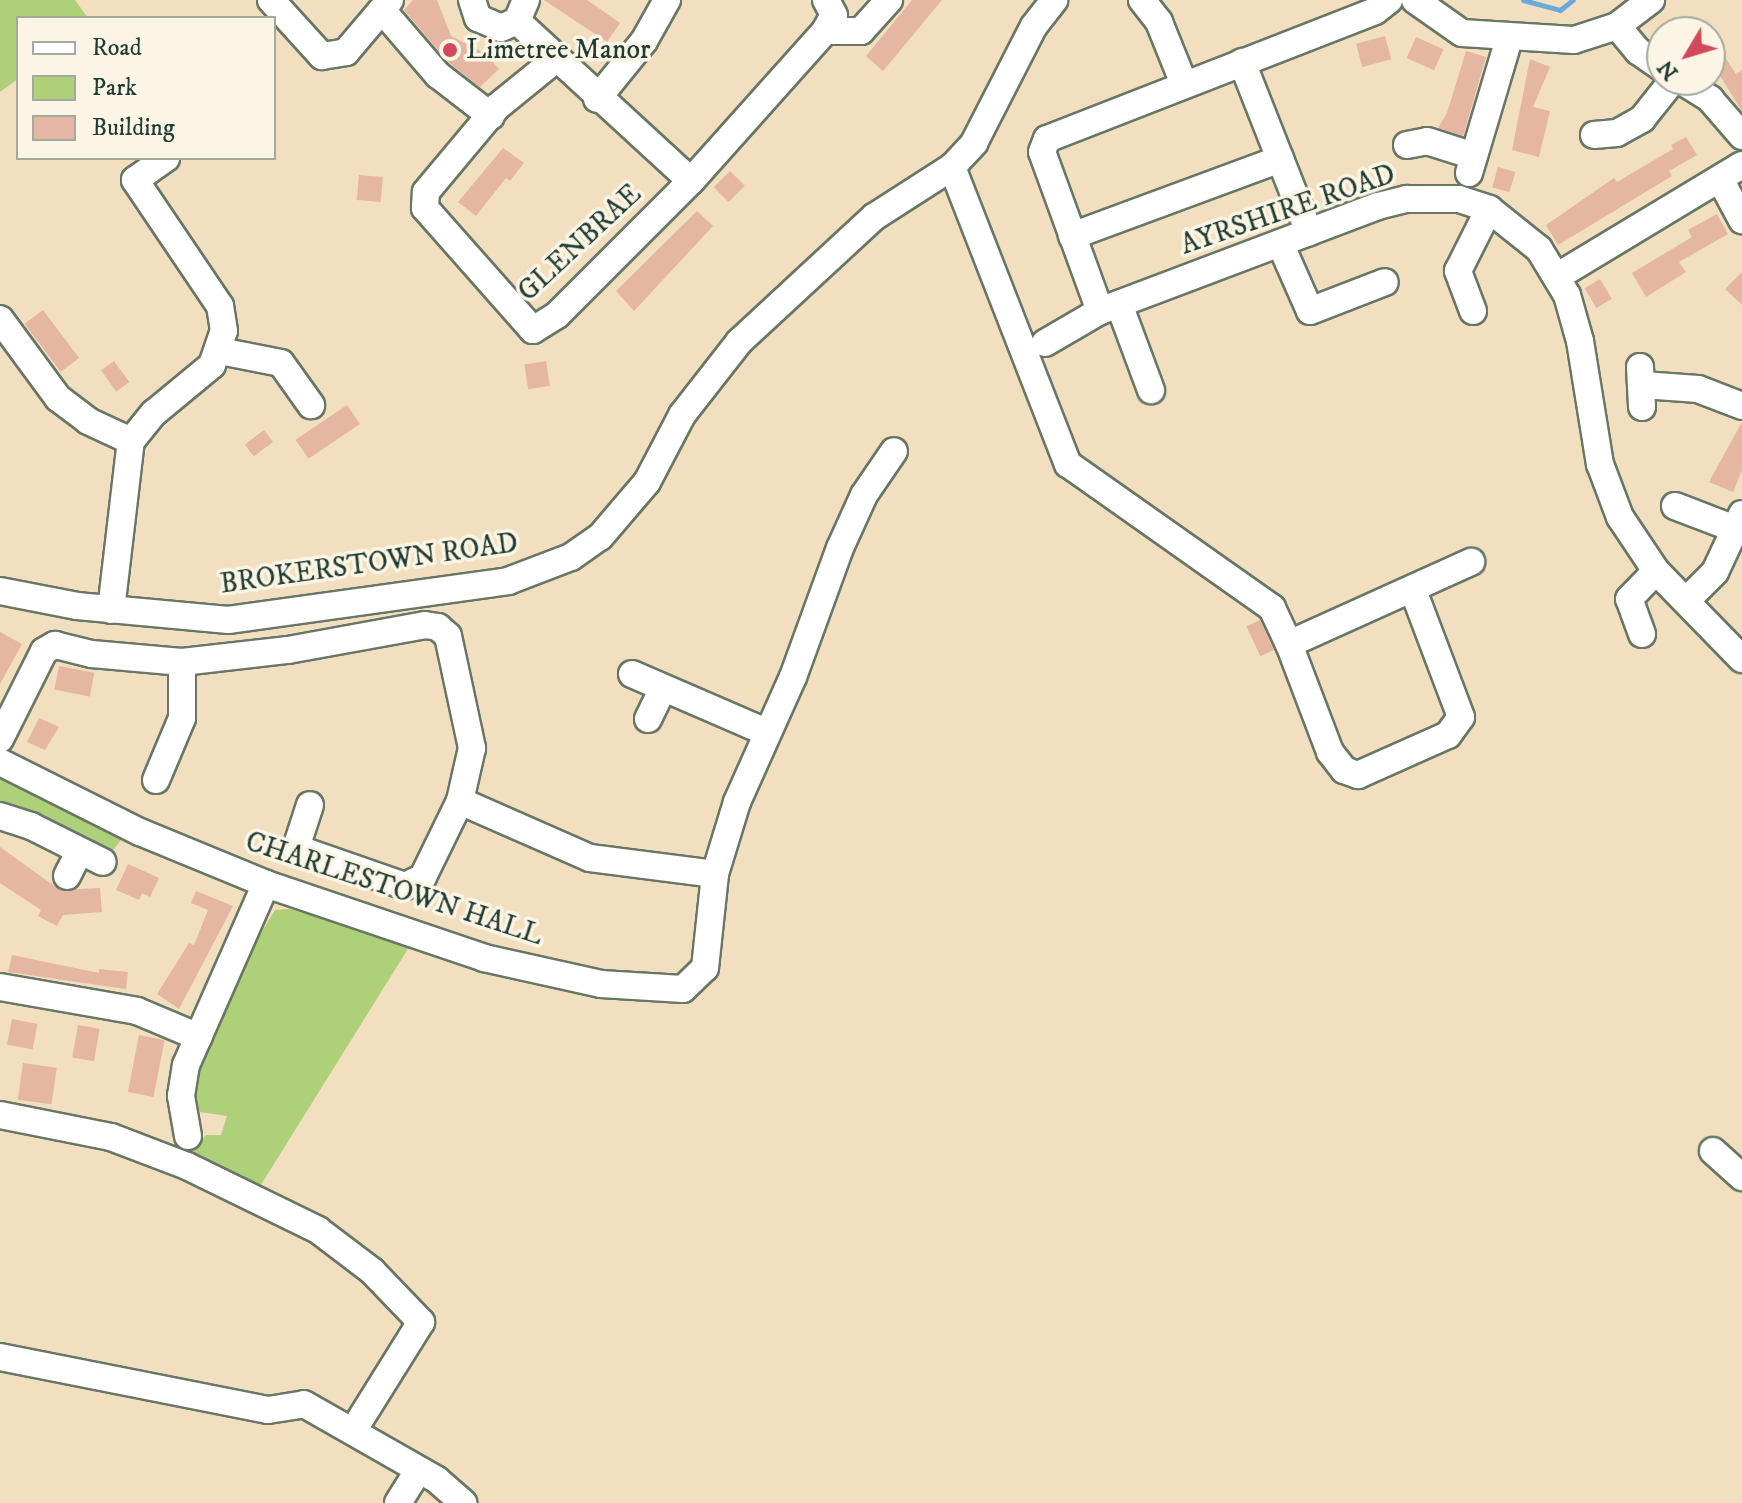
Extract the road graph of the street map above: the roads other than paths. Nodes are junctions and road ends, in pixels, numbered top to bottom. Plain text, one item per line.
1 (271, 0) edge
2 (472, 0) edge
3 (667, 0) edge
4 (826, 0) edge
5 (889, 0) edge
6 (1054, 0) edge
7 (1142, 0) edge
8 (1389, 0) edge
9 (1415, 0) edge
10 (1651, 0) edge
11 (386, 5) edge
12 (522, 10) edge
13 (1617, 26) junction
14 (825, 31) junction
15 (1509, 39) junction
16 (1646, 53) edge
17 (556, 59) junction
18 (1242, 62) junction
19 (1184, 84) junction
20 (1660, 96) edge
21 (1705, 96) edge
22 (597, 99) junction
23 (491, 116) junction
24 (1594, 135) dead end
25 (1742, 136) edge
26 (1407, 145) dead end
27 (1280, 159) junction
28 (163, 160) edge
29 (952, 167) junction
30 (1731, 172) edge
31 (691, 181) junction
32 (1489, 209) junction
33 (1742, 220) edge
34 (1309, 232) junction
35 (1072, 236) junction
36 (1280, 243) junction
37 (1558, 276) junction
38 (1385, 282) dead end
39 (1109, 308) junction
40 (1473, 311) dead end
41 (0, 319) edge
42 (1045, 343) dead end
43 (220, 351) junction
44 (1642, 386) dead end
45 (1151, 390) dead end
46 (311, 405) dead end
47 (1742, 406) edge
48 (131, 441) junction
49 (894, 451) dead end
50 (1675, 506) dead end
51 (1738, 522) edge
52 (1471, 562) dead end
53 (1656, 571) junction
54 (1413, 590) junction
55 (0, 591) edge
56 (1686, 601) junction
57 (111, 610) junction
58 (1642, 634) dead end
59 (1289, 644) junction
60 (1742, 659) edge
61 (182, 662) junction
62 (632, 674) dead end
63 (663, 688) junction
64 (648, 719) dead end
65 (766, 732) junction
66 (0, 739) edge
67 (0, 762) edge
68 (156, 780) dead end
69 (460, 801) junction
70 (310, 805) dead end
71 (0, 816) edge
72 (715, 874) junction
73 (67, 876) dead end
74 (266, 884) junction
75 (1, 994) edge
76 (199, 1037) junction
77 (0, 1115) edge
78 (188, 1136) dead end
79 (1713, 1151) dead end
80 (1742, 1177) edge
81 (0, 1357) edge
82 (353, 1431) junction
83 (419, 1470) junction
84 (398, 1503) edge
85 (463, 1503) edge

1 - 11 street
2 - 12 street
3 - 22 street
4 - 14 street
5 - 14 street
6 - 29 street, BROKERSTOWN ROAD
7 - 19 street
8 - 18 street
9 - 15 street
10 - 13 street
11 - 23 street
12 - 17 street, GLENBRAE
13 - 15 street
13 - 16 street
14 - 31 street, GLENBRAE
15 - 26 street
17 - 22 street, GLENBRAE
17 - 23 street, GLENBRAE
18 - 19 street
18 - 27 street
19 - 35 street
20 - 24 street
21 - 25 street
22 - 31 street, GLENBRAE
23 - 31 street, GLENBRAE
27 - 34 street
27 - 35 street
28 - 43 street
29 - 57 street, BROKERSTOWN ROAD
29 - 59 street
30 - 33 street
30 - 37 street
32 - 34 street, AYRSHIRE ROAD
32 - 37 street, AYRSHIRE ROAD
32 - 40 street
34 - 36 street, AYRSHIRE ROAD
35 - 39 street
36 - 38 street
36 - 39 street, AYRSHIRE ROAD
37 - 53 street, AYRSHIRE ROAD
39 - 42 street, AYRSHIRE ROAD
39 - 45 street
41 - 48 street
43 - 46 street
43 - 48 street
44 - 47 street
48 - 57 street
49 - 65 street, CHARLESTOWN HALL
50 - 51 street
51 - 56 street
52 - 54 street
53 - 56 street, AYRSHIRE ROAD
53 - 58 street
54 - 59 street
54 - 59 street
55 - 57 street, BROKERSTOWN ROAD
56 - 60 street, AYRSHIRE ROAD
61 - 66 street
61 - 68 street
61 - 69 street
62 - 63 street
63 - 64 street
63 - 65 street
65 - 72 street, CHARLESTOWN HALL
67 - 74 street, CHARLESTOWN HALL
69 - 70 street
69 - 72 street
71 - 73 street
72 - 74 street, CHARLESTOWN HALL
74 - 76 street
75 - 76 street
76 - 78 street
77 - 82 street
79 - 80 street
81 - 82 street
82 - 83 street
83 - 84 street
83 - 85 street

